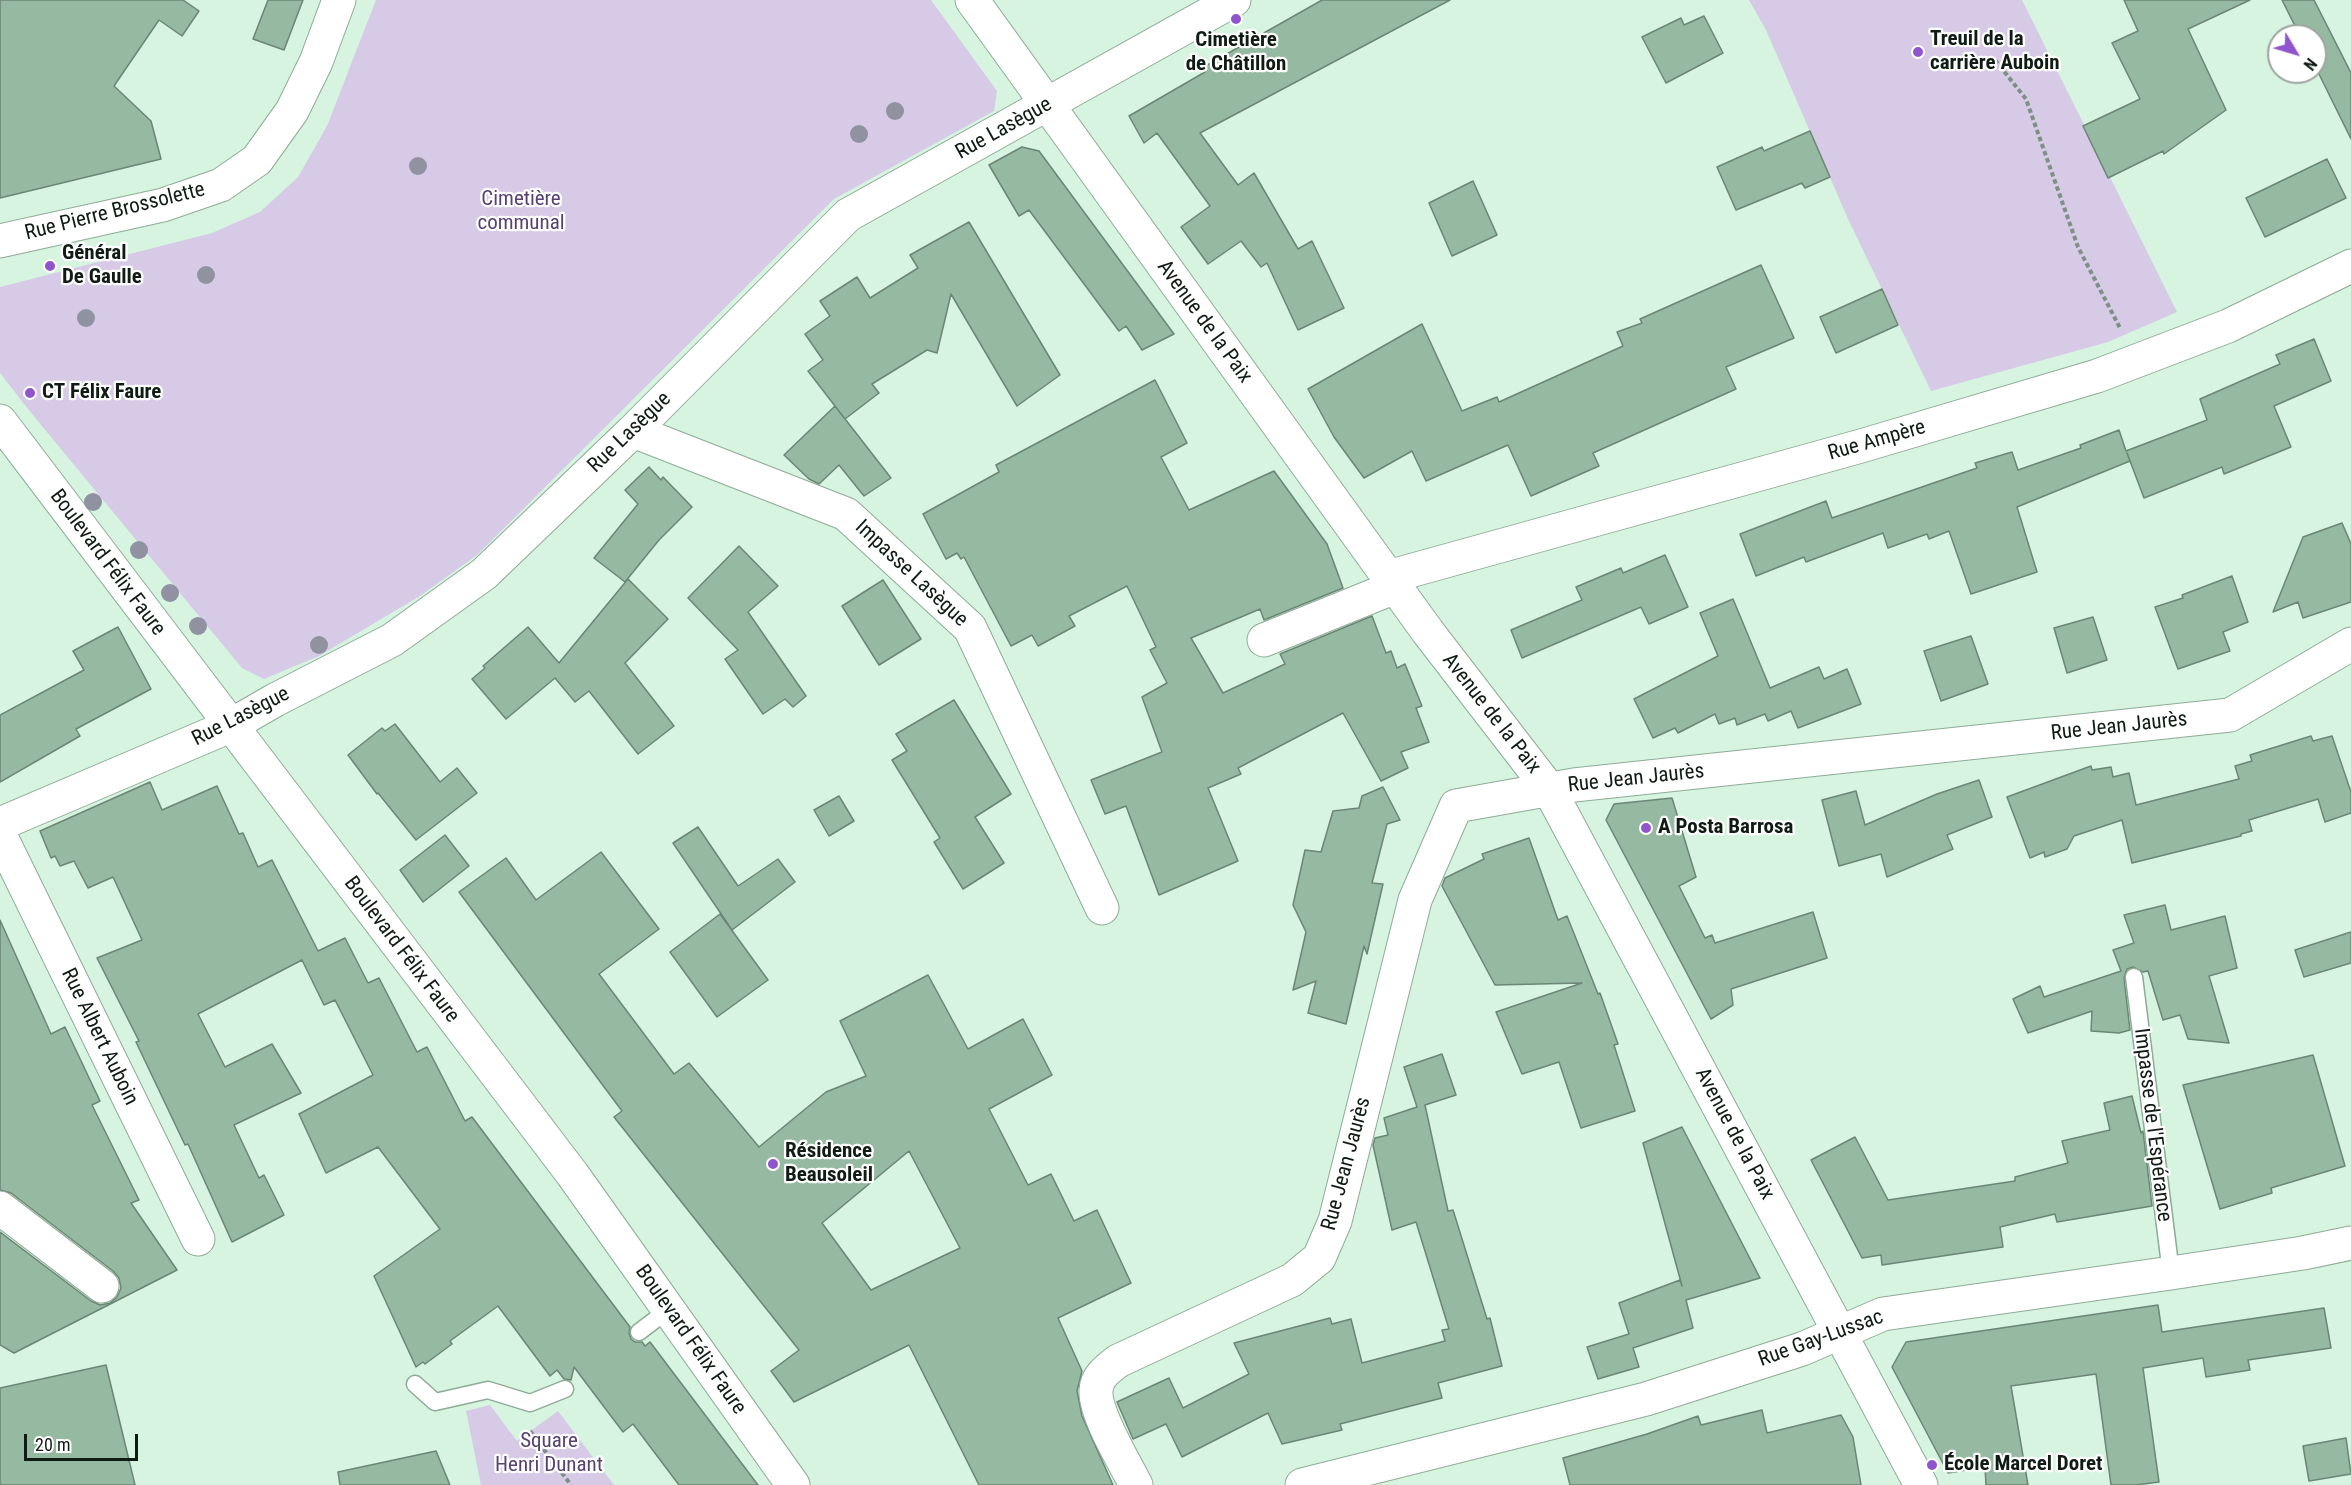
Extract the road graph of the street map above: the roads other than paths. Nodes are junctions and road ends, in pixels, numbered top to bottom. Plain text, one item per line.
1 (339, 0) edge
2 (972, 0) edge
3 (1234, 0) edge
4 (1049, 105) junction
5 (0, 241) edge
6 (2351, 266) edge
7 (0, 421) edge
8 (633, 431) junction
9 (1392, 582) junction
10 (1264, 640) dead end
11 (2351, 644) edge
12 (230, 726) junction
13 (1549, 789) junction
14 (0, 824) edge
15 (0, 835) edge
16 (1102, 908) dead end
17 (2134, 977) dead end
18 (0, 1208) edge
19 (198, 1239) dead end
20 (2351, 1243) edge
21 (2171, 1273) junction
22 (102, 1286) dead end
23 (668, 1310) junction
24 (639, 1332) dead end
25 (1839, 1332) junction
26 (415, 1384) dead end
27 (565, 1389) dead end
28 (1307, 1484) edge
29 (793, 1485) edge
30 (1136, 1485) edge
31 (1921, 1485) edge

1 - 5 street, Rue Pierre Brossolette
2 - 4 street, Avenue de la Paix
3 - 4 street, Rue Lasègue
4 - 8 street, Rue Lasègue
4 - 9 street, Avenue de la Paix
6 - 9 street, Rue Ampère
7 - 12 street, Boulevard Félix Faure
8 - 12 street, Rue Lasègue
8 - 16 street, Impasse Lasègue
9 - 10 street, Rue Ampère
9 - 13 street, Avenue de la Paix
11 - 13 street, Rue Jean Jaurès
12 - 14 street, Rue Lasègue
12 - 23 street, Boulevard Félix Faure
13 - 25 street, Avenue de la Paix
13 - 30 street, Rue Jean Jaurès
15 - 19 street, Rue Albert Auboin
17 - 21 lane, Impasse de l'Espérance
18 - 22 street
20 - 21 street, Rue Gay-Lussac
21 - 25 street, Rue Gay-Lussac
23 - 24 lane
23 - 29 street, Boulevard Félix Faure
25 - 28 street, Rue Gay-Lussac
25 - 31 street, Avenue de la Paix
26 - 27 lane

